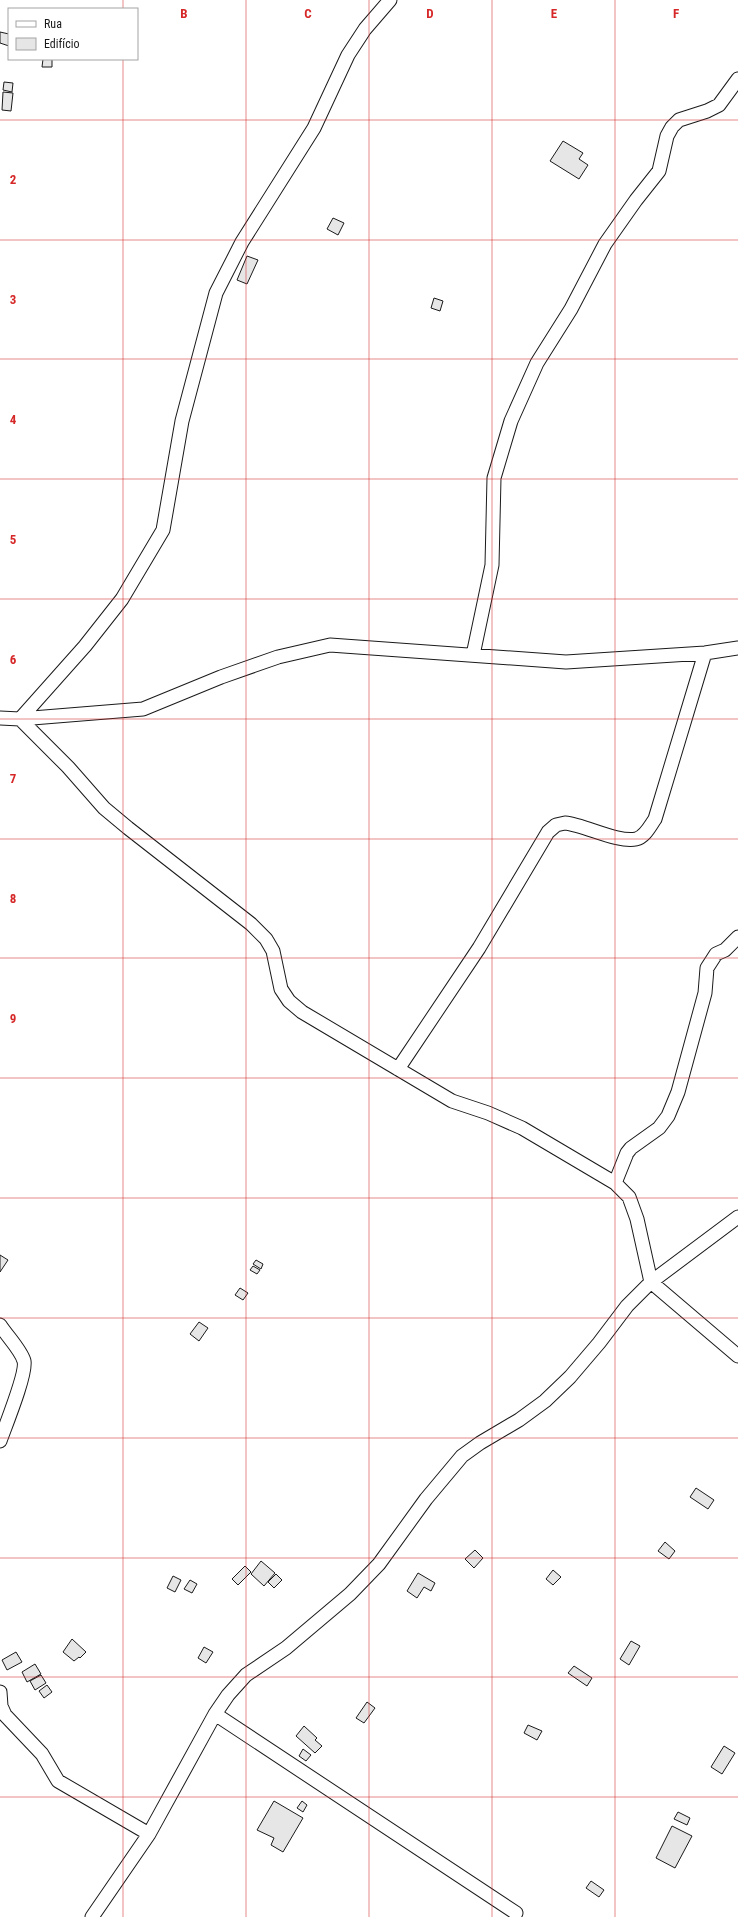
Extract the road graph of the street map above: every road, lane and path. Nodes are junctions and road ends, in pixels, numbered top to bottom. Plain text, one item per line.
1 (390, 0) edge
2 (738, 79) edge
3 (738, 648) edge
4 (705, 653) junction
5 (473, 655) junction
6 (0, 718) edge
7 (20, 719) junction
8 (738, 937) edge
9 (398, 1069) junction
10 (615, 1183) junction
11 (738, 1217) edge
12 (651, 1282) junction
13 (0, 1325) edge
14 (738, 1356) edge
15 (0, 1441) edge
16 (0, 1692) edge
17 (215, 1714) junction
18 (149, 1834) junction
19 (516, 1913) dead end
20 (92, 1917) edge

1 - 7 street
2 - 5 street
3 - 4 street
4 - 5 street
4 - 9 street
5 - 7 street
6 - 7 street
7 - 9 street
8 - 10 street
9 - 10 street
10 - 12 street
11 - 12 street
12 - 14 street
12 - 17 street
13 - 15 street
16 - 18 street
17 - 18 street
17 - 19 street
18 - 20 street

